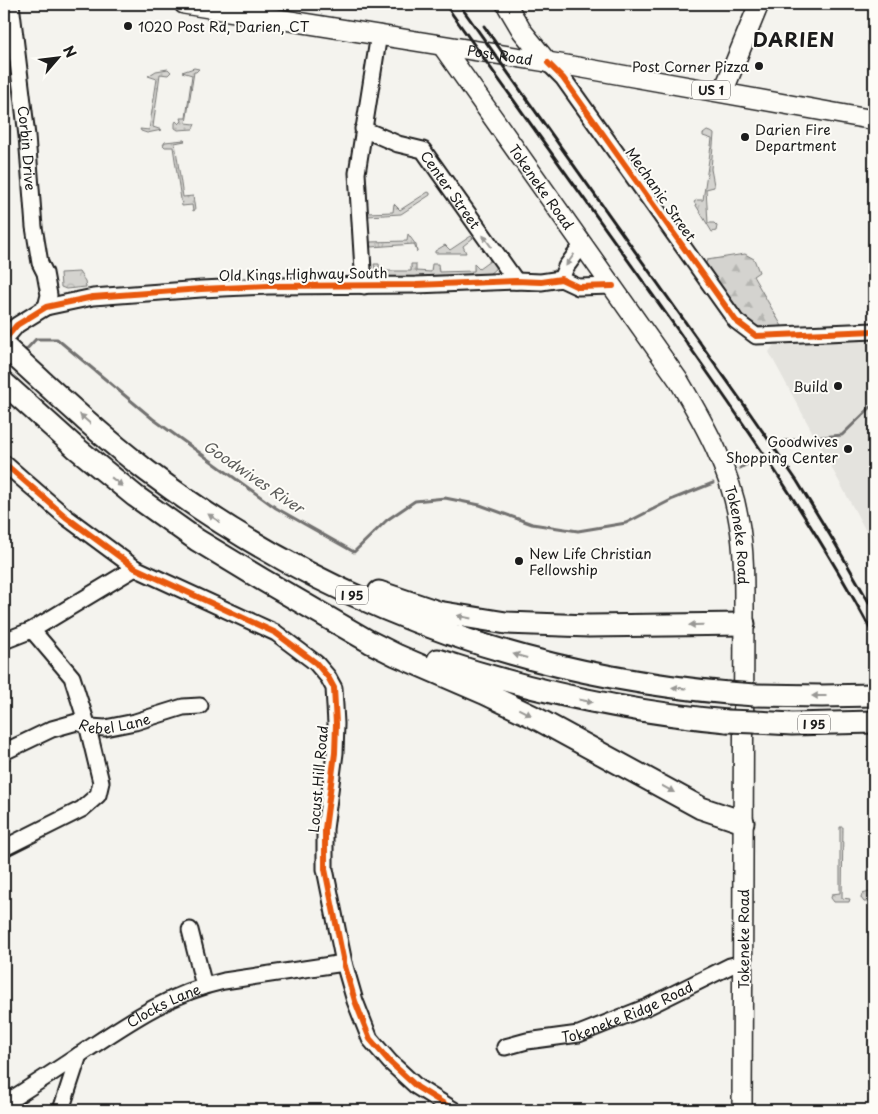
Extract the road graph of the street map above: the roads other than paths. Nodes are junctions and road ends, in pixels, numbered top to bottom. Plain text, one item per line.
1 (11, 4) edge
2 (184, 4) edge
3 (506, 4) edge
4 (759, 4) edge
5 (379, 34) junction
6 (443, 47) junction
7 (548, 62) junction
8 (723, 92) junction
9 (874, 120) edge
10 (363, 129) junction
11 (583, 244) junction
12 (561, 279) junction
13 (516, 281) junction
14 (364, 286) junction
15 (613, 286) junction
16 (46, 307) junction
17 (874, 331) edge
18 (4, 340) edge
19 (4, 346) edge
20 (9, 388) edge
21 (4, 463) edge
22 (240, 535) junction
23 (135, 568) junction
24 (263, 580) junction
25 (744, 624) junction
26 (32, 630) junction
27 (4, 641) edge
28 (871, 695) edge
29 (200, 706) dead end
30 (874, 722) edge
31 (87, 724) junction
32 (4, 752) edge
33 (743, 822) junction
34 (4, 848) edge
35 (190, 930) dead end
36 (344, 963) junction
37 (743, 963) junction
38 (204, 986) junction
39 (505, 1047) dead end
40 (79, 1055) junction
41 (4, 1104) edge
42 (61, 1110) edge
43 (454, 1110) edge
44 (742, 1110) edge

1 - 16 street, Corbin Drive
2 - 5 main road, Post Road / US 1
3 - 7 main road
4 - 8 main road
5 - 6 main road, Post Road / US 1
5 - 10 street
6 - 7 main road, Post Road / US 1
6 - 11 main road, Tokeneke Road
7 - 8 main road, Post Road / US 1
7 - 17 street, Mechanic Street
8 - 9 main road, Post Road / US 1
13 -> 10 street, Center Street
10 - 14 street
11 -> 12 street
11 - 15 main road, Tokeneke Road
12 - 13 street, Old Kings Highway South
12 - 15 street, Old Kings Highway South
13 - 14 street, Old Kings Highway South
14 - 16 street, Old Kings Highway South
15 - 25 main road, Tokeneke Road
16 - 18 street, Old Kings Highway South
22 -> 19 highway, I 95
20 -> 24 highway, I 95
21 - 23 street, Locust Hill Road
25 -> 22 highway
28 -> 22 highway, I 95, bridge
23 - 26 street
23 - 36 street, Locust Hill Road
24 -> 30 highway, I 95, bridge
24 -> 33 highway
25 - 33 main road, Tokeneke Road
26 - 27 street
26 - 31 street
29 - 31 street, Rebel Lane
31 - 32 street, Rebel Lane
31 - 34 street
33 - 37 main road, Tokeneke Road
35 - 38 street
36 - 38 street, Clocks Lane
36 - 43 street, Locust Hill Road
37 - 39 street, Tokeneke Ridge Road
37 - 44 main road, Tokeneke Road
38 - 40 street, Clocks Lane
40 - 41 street, Clocks Lane
40 - 42 street

